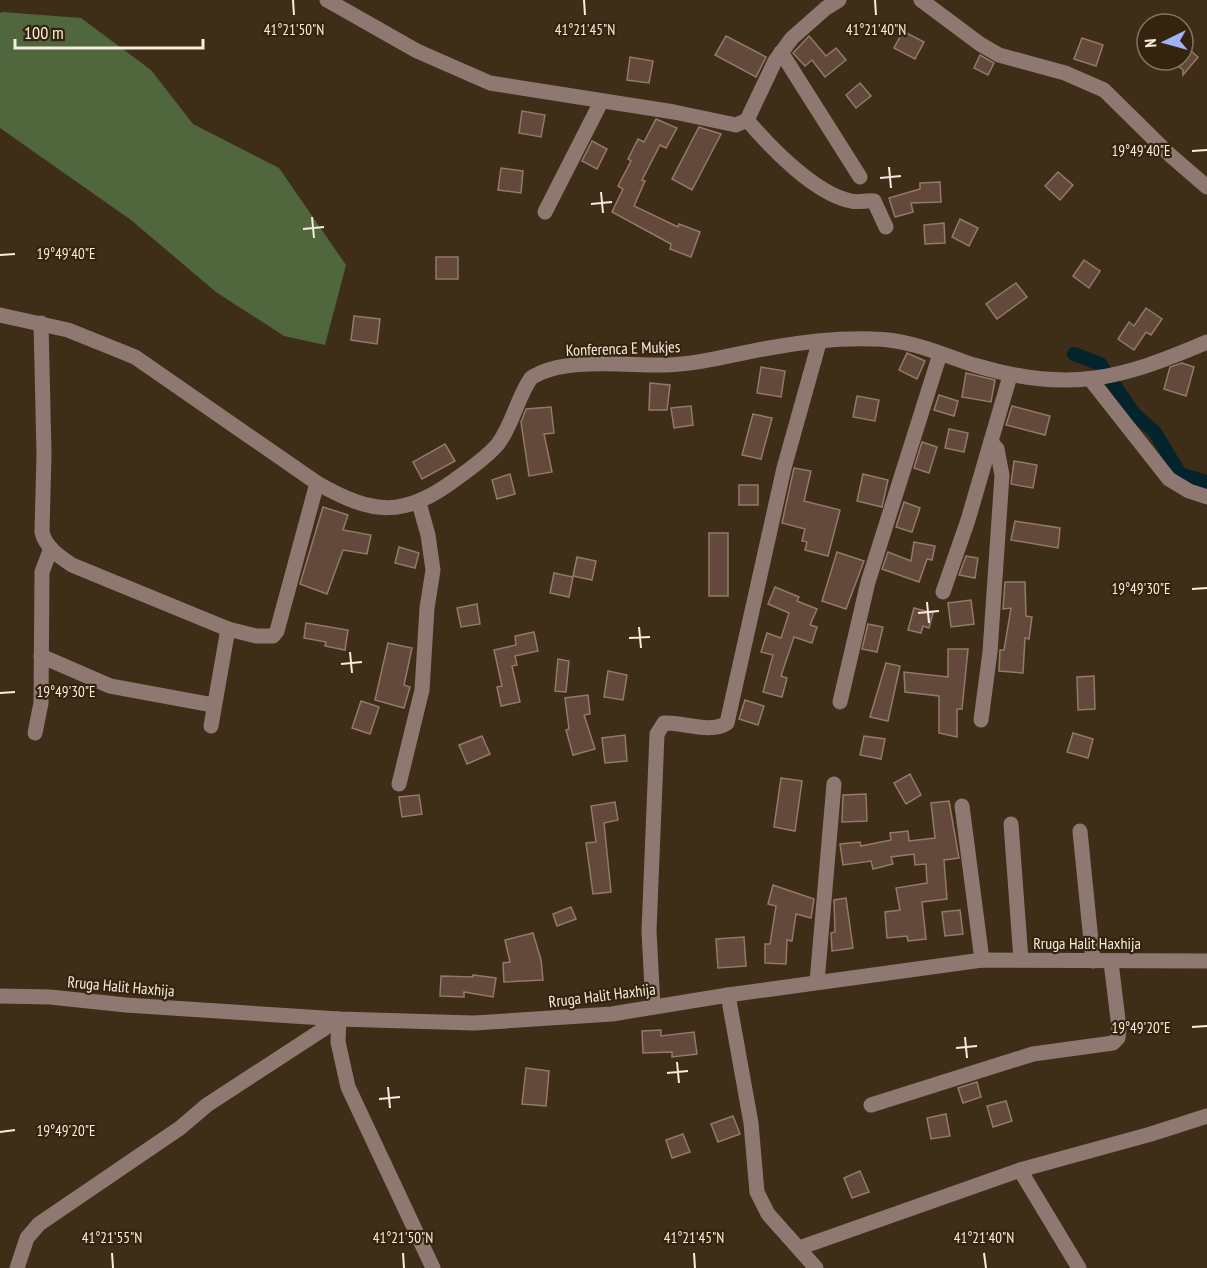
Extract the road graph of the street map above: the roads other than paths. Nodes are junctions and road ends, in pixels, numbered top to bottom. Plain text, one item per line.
1 (327, 0) edge
2 (839, 0) edge
3 (921, 0) edge
4 (781, 52) junction
5 (601, 102) junction
6 (747, 120) junction
7 (860, 177) dead end
8 (1207, 187) edge
9 (545, 212) dead end
10 (886, 227) dead end
11 (0, 315) edge
12 (40, 322) junction
13 (1207, 342) edge
14 (819, 343) junction
15 (940, 354) junction
16 (1010, 376) junction
17 (1097, 379) junction
18 (991, 442) junction
19 (317, 483) junction
20 (1207, 497) edge
21 (419, 503) junction
22 (51, 548) junction
23 (943, 592) dead end
24 (228, 629) junction
25 (40, 656) junction
26 (840, 702) dead end
27 (213, 705) junction
28 (981, 720) dead end
29 (211, 726) dead end
30 (35, 733) dead end
31 (399, 784) dead end
32 (834, 784) dead end
33 (962, 806) dead end
34 (1011, 824) dead end
35 (1080, 831) dead end
36 (982, 960) junction
37 (1021, 960) junction
38 (1207, 961) edge
39 (1093, 962) junction
40 (1111, 962) junction
41 (817, 982) junction
42 (728, 995) junction
43 (0, 996) edge
44 (653, 1007) junction
45 (339, 1019) junction
46 (871, 1105) dead end
47 (1207, 1116) edge
48 (1020, 1170) junction
49 (799, 1248) junction
50 (17, 1268) edge
51 (433, 1268) edge
52 (816, 1268) edge
53 (1079, 1268) edge

1 - 5 street
2 - 4 street
3 - 8 street
4 - 6 street
4 - 7 street
5 - 6 street
5 - 9 street
6 - 10 street
11 - 12 street, Konferenca E Mukjes
12 - 19 street, Konferenca E Mukjes
12 - 22 street
13 - 17 street, Konferenca E Mukjes
14 - 15 street, Konferenca E Mukjes
14 - 21 street, Konferenca E Mukjes
14 - 44 street
15 - 16 street, Konferenca E Mukjes
15 - 26 street
16 - 17 street, Konferenca E Mukjes
16 - 18 street
17 - 20 street
18 - 23 street
18 - 28 street
19 - 21 street, Konferenca E Mukjes
19 - 24 street
21 - 31 street
22 - 24 street
22 - 25 street
24 - 27 street
25 - 27 street
25 - 30 street
27 - 29 street
32 - 41 street
33 - 36 street
34 - 37 street
35 - 39 street
36 - 37 street, Rruga Halit Haxhija
36 - 41 street, Rruga Halit Haxhija
37 - 39 street, Rruga Halit Haxhija
38 - 40 street, Rruga Halit Haxhija
39 - 40 street, Rruga Halit Haxhija
40 - 46 street
41 - 42 street, Rruga Halit Haxhija
42 - 44 street, Rruga Halit Haxhija
42 - 49 street
43 - 45 street, Rruga Halit Haxhija
44 - 45 street, Rruga Halit Haxhija
45 - 50 street
45 - 51 street
47 - 48 street
48 - 49 street
48 - 53 street
49 - 52 street

